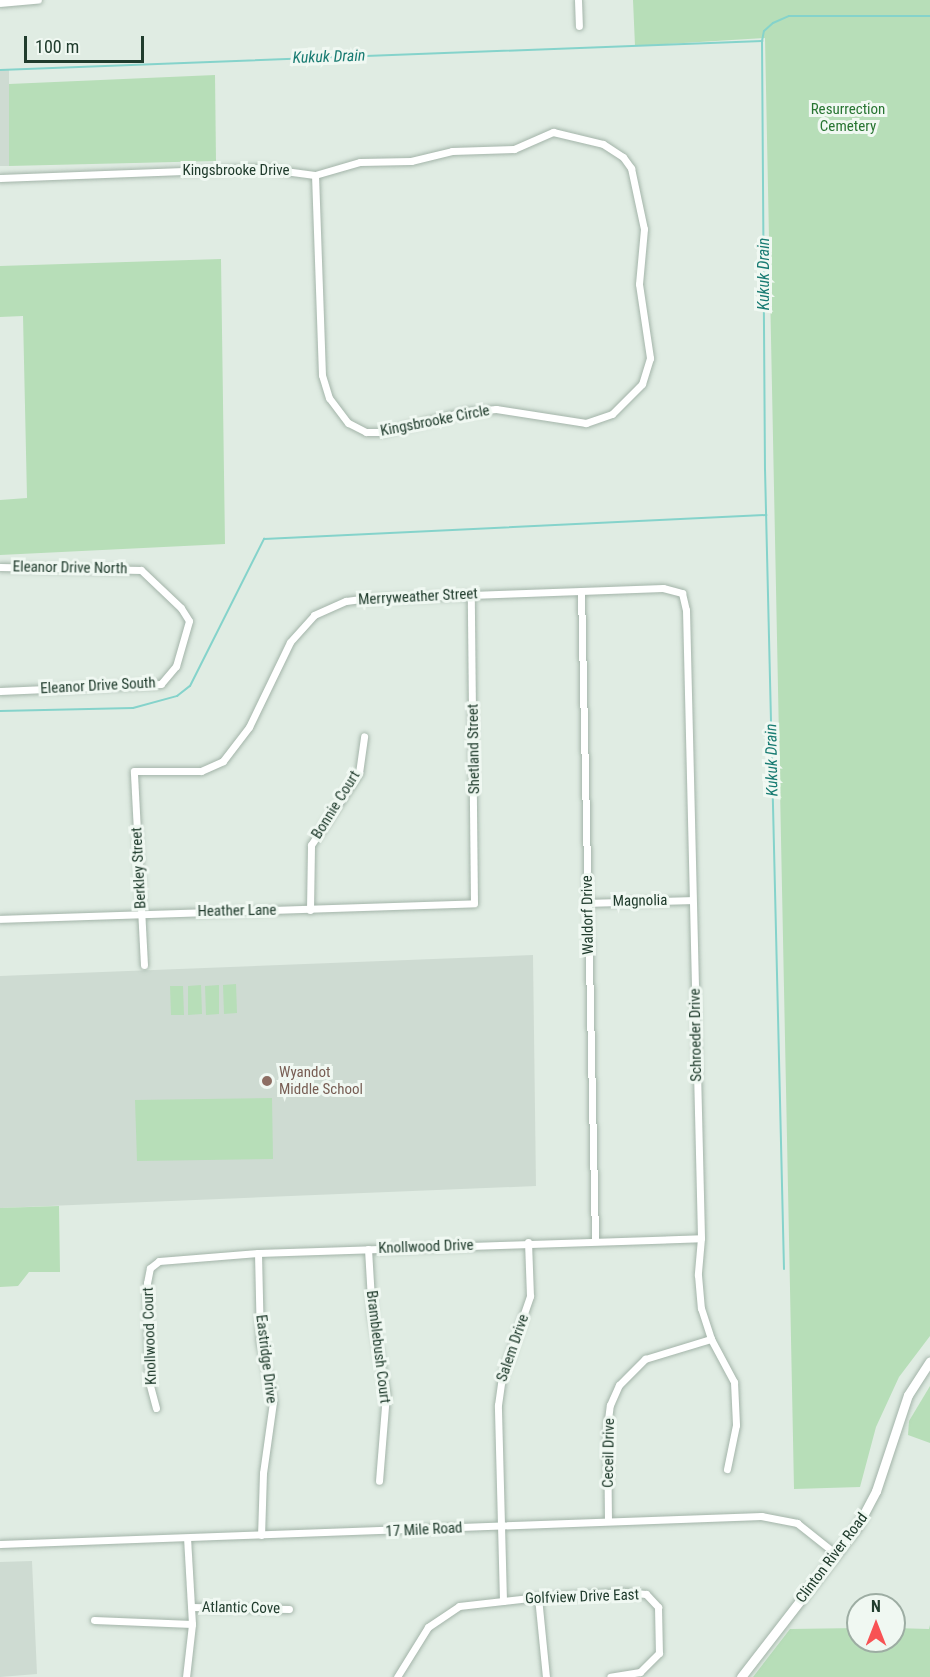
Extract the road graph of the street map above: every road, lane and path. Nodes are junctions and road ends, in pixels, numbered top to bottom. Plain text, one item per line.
1 (38, 0) edge
2 (578, 0) edge
3 (0, 3) edge
4 (579, 26) dead end
5 (315, 175) junction
6 (0, 178) edge
7 (0, 567) edge
8 (581, 591) junction
9 (682, 593) joint
10 (471, 595) junction
11 (189, 621) joint
12 (0, 691) edge
13 (364, 736) dead end
14 (134, 771) joint
15 (692, 900) junction
16 (474, 903) joint
17 (587, 903) junction
18 (310, 910) junction
19 (142, 913) junction
20 (0, 919) edge
21 (144, 965) dead end
22 (701, 1238) junction
23 (595, 1240) junction
24 (528, 1242) junction
25 (368, 1249) junction
26 (258, 1253) junction
27 (153, 1264) joint
28 (711, 1339) junction
29 (930, 1361) edge
30 (156, 1408) dead end
31 (727, 1469) dead end
32 (379, 1481) dead end
33 (608, 1521) junction
34 (499, 1526) junction
35 (261, 1535) junction
36 (187, 1538) junction
37 (0, 1544) edge
38 (836, 1554) junction
39 (538, 1597) junction
40 (503, 1601) junction
41 (192, 1607) junction
42 (289, 1609) dead end
43 (94, 1620) dead end
44 (192, 1624) junction
45 (186, 1677) edge
46 (397, 1677) edge
47 (546, 1677) edge
48 (610, 1677) edge
49 (741, 1677) edge

1 - 3 street
2 - 4 street
5 - 5 street, Kingsbrooke Circle
5 - 6 street, Kingsbrooke Drive
7 - 11 street, Eleanor Drive North
8 - 9 street, Merryweather Street
8 - 10 street, Merryweather Street
8 - 17 street, Waldorf Drive
9 - 15 street, Schroeder Drive
10 - 14 street, Merryweather Street
10 - 16 street, Shetland Street
11 - 12 street, Eleanor Drive South
13 - 18 street, Bonnie Court
14 - 19 street, Berkley Street
15 - 17 street, Magnolia
15 - 22 street, Schroeder Drive
16 - 18 street, Heather Lane
17 - 23 street, Waldorf Drive
18 - 19 street, Heather Lane
19 - 20 street, Heather Lane
19 - 21 street, Berkley Street
22 - 23 street, Knollwood Drive
22 - 28 street, Schroeder Drive
23 - 24 street, Knollwood Drive
24 - 25 street, Knollwood Drive
24 - 34 street, Salem Drive
25 - 26 street, Knollwood Drive
25 - 32 street, Bramblebush Court
26 - 27 street, Knollwood Drive
26 - 35 street, Eastridge Drive
27 - 30 street, Knollwood Court
28 - 31 street, Schroeder Drive
28 - 33 street, Ceceil Drive
29 - 38 street, Clinton River Road
33 - 34 street, 17 Mile Road
33 - 38 street, 17 Mile Road
34 - 35 street, 17 Mile Road
34 - 40 street, Salem Drive
35 - 36 street, 17 Mile Road
36 - 37 street, 17 Mile Road
36 - 41 street
38 - 49 street, Clinton River Road
39 - 40 street, Golfview Drive East
39 - 47 street
39 - 48 street, Golfview Drive East
40 - 46 street, Golfview Drive East
41 - 42 street, Atlantic Cove
41 - 44 street
43 - 44 street
44 - 45 street

